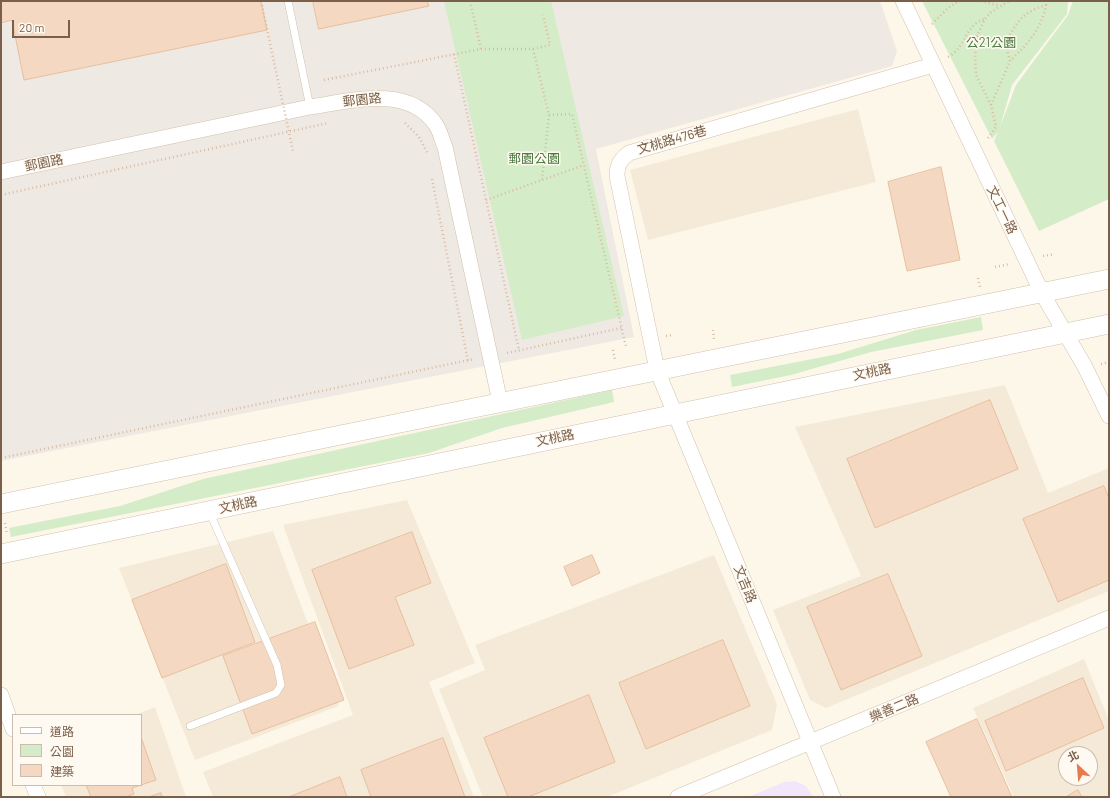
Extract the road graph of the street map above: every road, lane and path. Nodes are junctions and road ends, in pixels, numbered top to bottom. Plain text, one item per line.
1 (261, 1) edge
2 (288, 1) edge
3 (470, 1) edge
4 (903, 1) edge
5 (958, 1) edge
6 (981, 1) edge
7 (1009, 1) edge
8 (1001, 6) junction
9 (543, 15) dead end
10 (985, 19) junction
11 (930, 25) dead end
12 (481, 49) junction
13 (533, 49) junction
14 (454, 54) junction
15 (1010, 61) junction
16 (933, 65) junction
17 (324, 80) dead end
18 (991, 105) junction
19 (310, 107) junction
20 (549, 116) junction
21 (401, 121) dead end
22 (329, 123) dead end
23 (986, 140) dead end
24 (293, 151) dead end
25 (429, 162) dead end
26 (584, 165) junction
27 (1, 172) edge
28 (432, 177) dead end
29 (542, 180) junction
30 (1, 195) edge
31 (486, 200) junction
32 (1109, 280) edge
33 (1042, 293) junction
34 (1109, 324) edge
35 (621, 328) junction
36 (1066, 333) junction
37 (626, 347) dead end
38 (657, 370) junction
39 (500, 402) junction
40 (675, 413) junction
41 (1109, 416) edge
42 (1, 458) edge
43 (1, 504) edge
44 (209, 511) junction
45 (1, 554) edge
46 (1109, 618) edge
47 (1, 695) edge
48 (12, 725) edge
49 (190, 726) dead end
50 (810, 743) junction
51 (33, 786) edge
52 (38, 797) edge
53 (678, 797) edge
54 (833, 797) edge

1 - 24 path, bridge
2 - 19 lane
3 - 12 path
4 - 16 street, 文工一路
5 - 11 path
6 - 8 path
7 - 8 path
8 - 10 path
9 - 13 path
10 - 16 path
10 - 18 path
12 - 13 path
12 - 14 path
13 - 20 path
14 - 17 path
14 - 31 path
15 - 15 path
15 - 18 path
16 - 33 street, 文工一路
16 - 38 street, 文桃路476巷
18 - 23 path
19 - 27 street, 郵園路
19 - 39 street, 郵園路
20 - 26 path
20 - 29 path
21 - 25 path
22 - 30 path
26 - 29 path
26 - 35 path
28 - 42 path
29 - 31 path
31 - 35 path
32 - 33 street
33 - 36 street, 文工一路
33 - 38 street
34 - 36 street, 文桃路
35 - 37 path
36 - 40 street, 文桃路
36 - 41 street, 文工一路
38 - 39 street
38 - 40 street, 文吉路
39 - 43 street
40 - 44 street, 文桃路
40 - 50 street, 文吉路
44 - 45 street, 文桃路
44 - 49 lane
46 - 50 street, 樂善二路
47 - 48 street
50 - 53 street, 樂善二路
50 - 54 street, 文吉路
51 - 52 street

